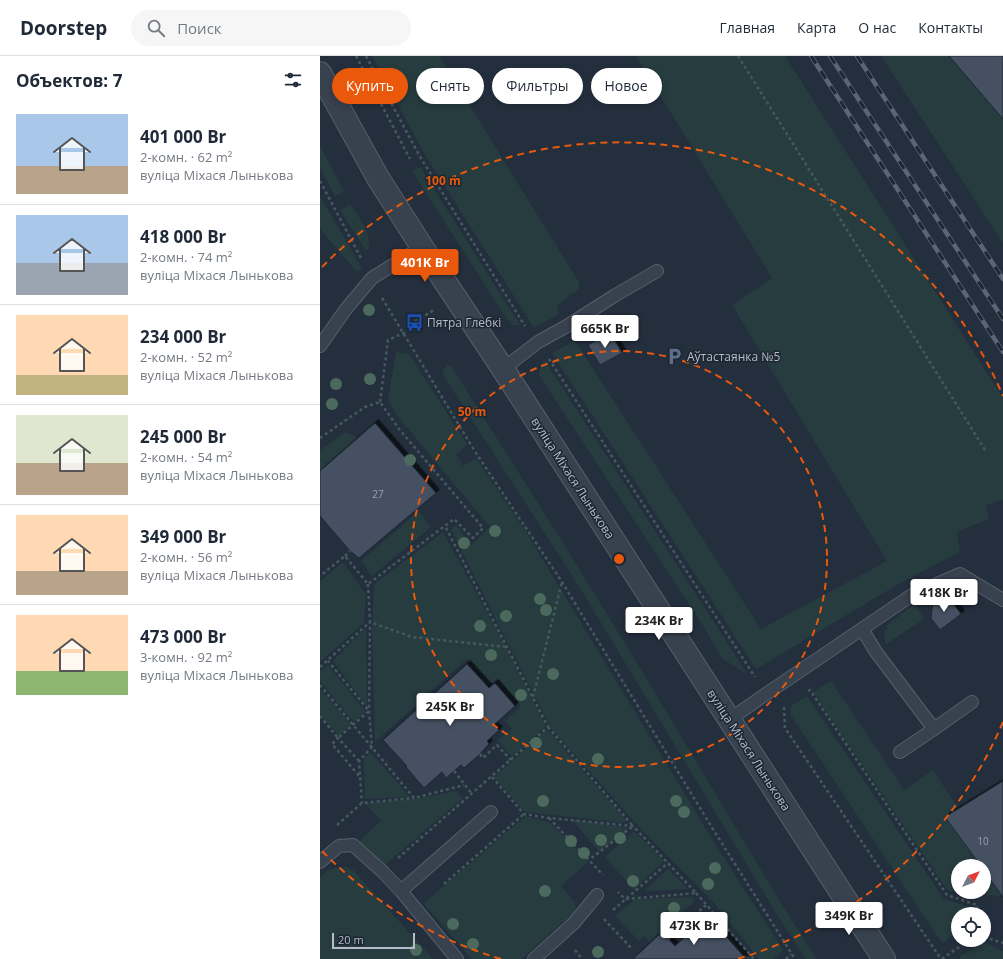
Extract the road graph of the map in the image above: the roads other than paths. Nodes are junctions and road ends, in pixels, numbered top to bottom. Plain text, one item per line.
1 (320, 74) edge
2 (422, 247) junction
3 (657, 272) dead end
4 (320, 346) edge
5 (503, 369) junction
6 (1003, 600) edge
7 (862, 629) junction
8 (972, 702) dead end
9 (730, 719) junction
10 (934, 729) junction
11 (900, 752) dead end
12 (491, 812) dead end
13 (320, 862) edge
14 (401, 891) junction
15 (597, 895) dead end
16 (457, 959) edge
17 (534, 959) edge
18 (884, 959) edge

1 - 2 street, вуліца Міхася Лынькова
2 - 4 lane
2 - 5 street, вуліца Міхася Лынькова
3 - 5 lane
5 - 9 street, вуліца Міхася Лынькова
6 - 7 lane
7 - 9 lane
7 - 10 lane
8 - 10 lane
9 - 18 street, вуліца Міхася Лынькова
10 - 11 lane
12 - 14 lane
13 - 14 lane
14 - 16 lane
15 - 17 lane

